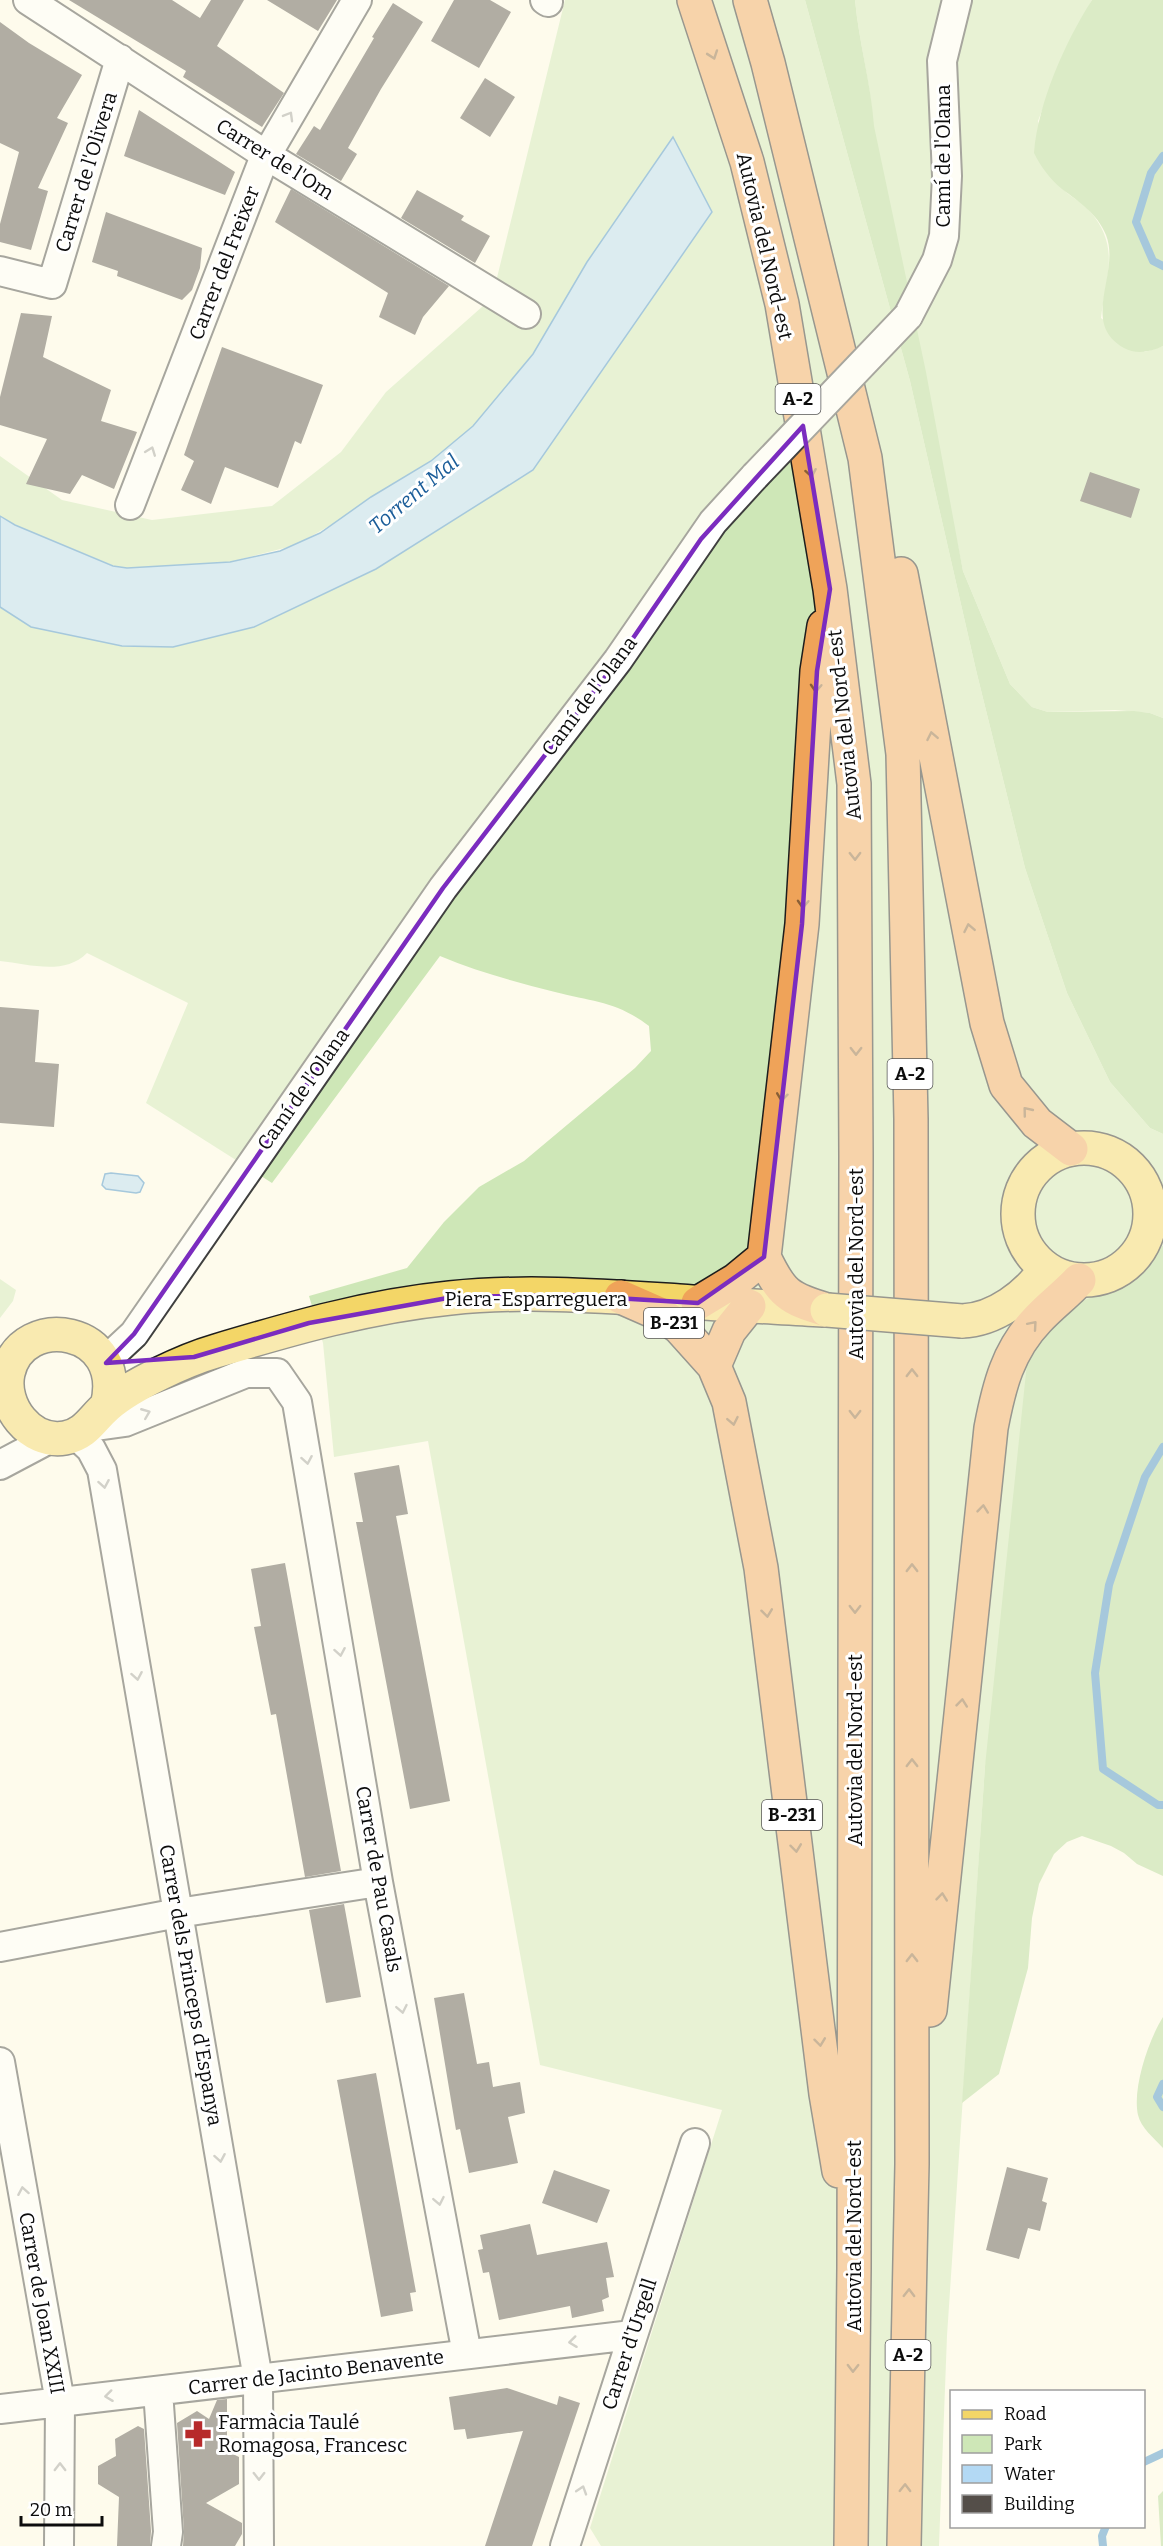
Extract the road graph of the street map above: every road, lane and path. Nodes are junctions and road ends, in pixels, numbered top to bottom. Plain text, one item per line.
1 (28, 0) edge
2 (357, 0) edge
3 (694, 0) edge
4 (750, 0) edge
5 (957, 0) edge
6 (120, 59) junction
7 (266, 155) junction
8 (0, 272) edge
9 (525, 314) dead end
10 (865, 458) junction
11 (130, 505) dead end
12 (830, 589) junction
13 (1071, 1149) junction
14 (1128, 1164) junction
15 (1163, 1172) edge
16 (1156, 1223) edge
17 (764, 1257) junction
18 (1046, 1268) junction
19 (1079, 1280) junction
20 (621, 1297) junction
21 (698, 1303) junction
22 (749, 1306) junction
23 (811, 1310) junction
24 (194, 1357) junction
25 (105, 1362) junction
26 (714, 1366) junction
27 (3, 1398) edge
28 (59, 1428) edge
29 (0, 1465) edge
30 (378, 1882) junction
31 (178, 1913) junction
32 (0, 1947) edge
33 (0, 2062) edge
34 (695, 2142) dead end
35 (912, 2164) junction
36 (854, 2268) junction
37 (632, 2335) junction
38 (467, 2354) junction
39 (258, 2379) junction
40 (158, 2391) junction
41 (60, 2402) junction
42 (0, 2409) edge
43 (59, 2546) edge
44 (166, 2546) edge
45 (259, 2546) edge
46 (565, 2546) edge
47 (851, 2546) edge
48 (904, 2546) edge

1 - 6 street, Carrer de l'Om
7 -> 2 street, Carrer del Freixer
3 -> 12 highway, Autovia del Nord-est / A-2
4 - 10 highway, A-2
5 - 25 street, Camí de l'Olana, bridge
6 - 7 street, Carrer de l'Om
6 - 8 street, Carrer de l'Olivera
7 - 9 street, Carrer de l'Om
11 -> 7 street, Carrer del Freixer
13 -> 10 highway
35 -> 10 highway, A-2
12 -> 17 highway
12 -> 36 highway, Autovia del Nord-est / A-2
13 - 14 main road
13 - 18 main road
14 - 15 main road
14 - 16 main road
16 - 19 main road
17 - 21 highway
17 - 23 highway
18 - 19 main road
18 - 23 main road, Piera-Esparreguera / B-231, bridge
35 -> 19 highway
20 - 21 main road, Piera-Esparreguera / B-231
20 - 24 main road, Piera-Esparreguera / B-231
20 - 26 highway, B-231
21 - 22 main road, Piera-Esparreguera / B-231
22 - 23 main road, Piera-Esparreguera / B-231
22 - 26 highway
24 - 25 main road, Piera-Esparreguera / B-231
24 - 28 main road, Piera-Esparreguera / B-231
25 - 27 main road
25 - 28 main road
26 -> 36 highway, B-231
27 - 28 main road
28 - 29 street
28 -> 30 street, Carrer de Pau Casals
28 -> 31 street, Carrer dels Princeps d'Espanya
30 - 31 street
30 -> 38 street, Carrer de Pau Casals
31 - 32 street
31 -> 39 street, Carrer dels Princeps d'Espanya
41 -> 33 street, Carrer de Joan XXIII
34 - 37 street, Carrer d'Urgell
48 -> 35 highway, A-2
36 -> 47 highway, Autovia del Nord-est / A-2
37 -> 38 street, Carrer de Jacinto Benavente
46 -> 37 street, Carrer d'Urgell
38 - 39 street, Carrer de Jacinto Benavente
39 - 40 street, Carrer de Jacinto Benavente
39 -> 45 street, Carrer dels Princeps d'Espanya
40 -> 41 street, Carrer de Jacinto Benavente
40 - 44 street
41 - 42 street, Carrer de Jacinto Benavente
43 -> 41 street, Carrer de Joan XXIII

